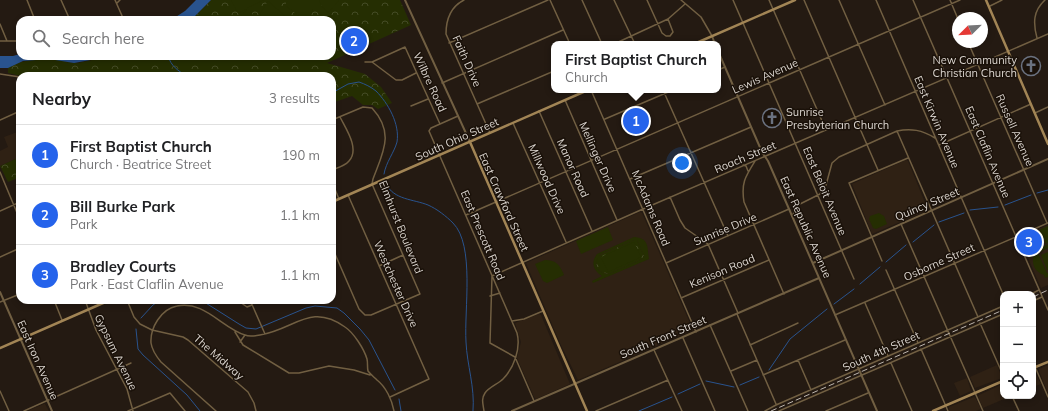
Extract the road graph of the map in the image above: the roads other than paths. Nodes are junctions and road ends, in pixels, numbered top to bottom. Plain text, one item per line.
1 (27, 0) edge
2 (61, 0) edge
3 (115, 0) edge
4 (120, 0) edge
5 (405, 0) edge
6 (464, 0) edge
7 (549, 0) edge
8 (582, 0) edge
9 (614, 0) edge
10 (647, 0) edge
11 (681, 0) edge
12 (733, 0) edge
13 (769, 0) edge
14 (795, 0) edge
15 (804, 0) edge
16 (839, 0) edge
17 (876, 0) edge
18 (913, 0) edge
19 (950, 0) edge
20 (960, 0) edge
21 (986, 0) edge
22 (1002, 0) edge
23 (1045, 0) edge
24 (117, 3) junction
25 (685, 4) junction
26 (952, 4) junction
27 (989, 7) junction
28 (773, 9) junction
29 (955, 12) edge
30 (34, 16) edge
31 (68, 16) edge
32 (122, 16) edge
33 (920, 17) junction
34 (668, 19) junction
35 (744, 22) junction
36 (0, 24) edge
37 (658, 24) junction
38 (564, 30) junction
39 (889, 31) junction
40 (1048, 34) edge
41 (631, 36) junction
42 (712, 36) junction
43 (1038, 38) junction
44 (0, 41) edge
45 (8, 41) junction
46 (16, 41) edge
47 (569, 41) edge
48 (601, 41) edge
49 (620, 41) edge
50 (634, 41) edge
51 (701, 41) edge
52 (714, 41) edge
53 (450, 43) junction
54 (859, 44) junction
55 (970, 48) edge
56 (1008, 51) junction
57 (829, 57) junction
58 (721, 58) edge
59 (365, 62) dead end
60 (372, 62) junction
61 (977, 64) junction
62 (725, 67) junction
63 (721, 69) edge
64 (799, 70) junction
65 (551, 72) edge
66 (1, 73) edge
67 (417, 73) junction
68 (463, 74) junction
69 (16, 76) edge
70 (947, 78) junction
71 (442, 83) junction
72 (770, 83) junction
73 (916, 91) junction
74 (582, 93) edge
75 (590, 93) edge
76 (665, 94) joint
77 (738, 97) junction
78 (428, 98) junction
79 (565, 100) junction
80 (477, 104) junction
81 (1031, 104) junction
82 (885, 105) junction
83 (411, 106) dead end
84 (1048, 107) edge
85 (539, 111) junction
86 (16, 113) edge
87 (1035, 113) junction
88 (458, 116) junction
89 (340, 117) junction
90 (1000, 117) junction
91 (336, 118) edge
92 (855, 118) junction
93 (0, 120) edge
94 (604, 120) junction
95 (513, 123) junction
96 (678, 123) junction
97 (440, 124) junction
98 (751, 127) junction
99 (826, 130) junction
100 (897, 131) junction
101 (970, 131) junction
102 (490, 133) junction
103 (935, 138) junction
104 (470, 142) junction
105 (796, 144) junction
106 (867, 144) junction
107 (1048, 144) edge
108 (939, 145) junction
109 (617, 149) junction
110 (691, 153) junction
111 (440, 155) junction
112 (765, 157) junction
113 (908, 158) junction
114 (591, 160) junction
115 (1048, 160) edge
116 (755, 161) junction
117 (743, 166) junction
118 (336, 168) edge
119 (878, 170) junction
120 (1024, 170) junction
121 (565, 171) junction
122 (0, 172) edge
123 (748, 172) junction
124 (630, 179) junction
125 (540, 183) junction
126 (704, 183) junction
127 (372, 184) junction
128 (993, 184) junction
129 (336, 192) edge
130 (348, 195) junction
131 (818, 196) junction
132 (670, 197) junction
133 (961, 198) junction
134 (339, 199) junction
135 (336, 200) edge
136 (496, 202) junction
137 (14, 205) junction
138 (642, 209) junction
139 (789, 209) junction
140 (16, 210) edge
141 (0, 211) edge
142 (932, 211) junction
143 (466, 215) junction
144 (792, 216) junction
145 (617, 220) junction
146 (1047, 223) edge
147 (901, 224) junction
148 (754, 225) junction
149 (592, 231) junction
150 (728, 236) junction
151 (871, 236) junction
152 (1016, 237) junction
153 (566, 243) junction
154 (708, 244) junction
155 (16, 250) edge
156 (842, 250) junction
157 (984, 251) junction
158 (336, 255) edge
159 (403, 255) junction
160 (0, 257) edge
161 (769, 260) junction
162 (882, 261) dead end
163 (522, 262) junction
164 (666, 263) junction
165 (813, 263) junction
166 (954, 264) junction
167 (379, 266) junction
168 (886, 270) dead end
169 (492, 276) junction
170 (924, 277) junction
171 (820, 278) junction
172 (854, 279) dead end
173 (724, 280) junction
174 (895, 290) junction
175 (1039, 290) junction
176 (1002, 291) edge
177 (1036, 291) edge
178 (0, 292) edge
179 (500, 293) junction
180 (784, 294) junction
181 (16, 296) edge
182 (490, 296) junction
183 (1042, 297) junction
184 (681, 298) junction
185 (1036, 300) edge
186 (4, 301) junction
187 (0, 302) edge
188 (865, 303) junction
189 (56, 304) edge
190 (86, 304) edge
191 (101, 304) edge
192 (129, 304) edge
193 (243, 304) edge
194 (396, 304) junction
195 (252, 305) joint
196 (1000, 307) edge
197 (88, 310) junction
198 (1048, 310) edge
199 (543, 311) junction
200 (738, 314) junction
201 (1000, 315) edge
202 (835, 316) junction
203 (978, 317) junction
204 (62, 321) junction
205 (512, 321) junction
206 (798, 323) dead end
207 (980, 324) junction
208 (710, 325) junction
209 (152, 330) junction
210 (948, 330) junction
211 (235, 332) junction
212 (696, 332) junction
213 (265, 334) junction
214 (245, 336) junction
215 (951, 336) junction
216 (683, 338) junction
217 (20, 340) junction
218 (845, 340) junction
219 (240, 342) junction
220 (918, 343) junction
221 (750, 345) junction
222 (0, 348) edge
223 (921, 349) junction
224 (654, 350) junction
225 (888, 356) junction
226 (515, 357) junction
227 (757, 360) junction
228 (798, 360) junction
229 (1048, 362) edge
230 (131, 363) dead end
231 (891, 363) junction
232 (1036, 367) edge
233 (367, 368) junction
234 (1000, 368) edge
235 (858, 369) junction
236 (117, 370) junction
237 (730, 371) junction
238 (1036, 372) edge
239 (364, 373) junction
240 (763, 374) junction
241 (372, 376) junction
242 (861, 376) junction
243 (668, 380) junction
244 (1000, 382) edge
245 (575, 384) junction
246 (811, 390) junction
247 (0, 391) edge
248 (868, 393) junction
249 (976, 393) junction
250 (390, 397) junction
251 (1048, 397) edge
252 (1013, 399) edge
253 (47, 401) junction
254 (534, 401) junction
255 (776, 405) junction
256 (945, 406) junction
257 (133, 410) edge
258 (9, 411) edge
259 (24, 411) edge
260 (52, 411) edge
261 (128, 411) edge
262 (185, 411) edge
263 (216, 411) edge
264 (256, 411) edge
265 (394, 411) edge
266 (484, 411) edge
267 (512, 411) edge
268 (587, 411) edge
269 (596, 411) edge
270 (682, 411) edge
271 (715, 411) edge
272 (748, 411) edge
273 (765, 411) edge
274 (780, 411) edge
275 (826, 411) edge
276 (876, 411) edge
277 (912, 411) edge
278 (933, 411) edge
279 (948, 411) edge
280 (984, 411) edge
281 (1019, 411) edge

1 - 30 street
2 - 31 street
3 - 24 street
4 - 24 street
5 - 71 street, East Crawford Street
6 - 53 street, Faith Drive
7 - 38 street
7 - 53 street
8 - 48 street
9 - 41 street
10 - 37 street
11 - 25 street
12 - 35 street, East Beloit Avenue
13 - 28 street
14 - 28 main road
15 - 57 street
16 - 54 street
17 - 39 street, East Kirwin Avenue
18 - 33 street, East Claflin Avenue
19 - 26 street
20 - 26 street, Lewis Avenue
21 - 27 main road
22 - 27 street
23 - 43 street
24 - 32 street
25 - 34 street
25 - 42 street
26 - 29 street
26 - 33 street, Lewis Avenue
27 - 56 main road
28 - 35 main road
28 - 64 street
33 - 39 street, Lewis Avenue
33 - 70 street, East Claflin Avenue
34 - 37 street
34 - 37 street
35 - 42 main road
35 - 72 street, East Beloit Avenue
36 - 45 street
37 - 41 street
38 - 47 street
38 - 68 street
39 - 54 street, Lewis Avenue
39 - 73 street, East Kirwin Avenue
40 - 43 street, Roach Street
41 - 49 street
41 - 50 street
42 - 51 main road
42 - 52 street
43 - 56 street, Roach Street
44 - 45 street
45 - 46 street
53 - 68 street, Faith Drive
54 - 57 street, Lewis Avenue
54 - 82 street
55 - 61 street, Russell Avenue
56 - 61 street, Roach Street
56 - 81 main road
57 - 64 street, Lewis Avenue
57 - 92 street
58 - 62 street, East Republic Avenue
59 - 60 street
60 - 67 street
60 - 67 street, Wilbre Road
61 - 70 street, Roach Street
61 - 90 street, Russell Avenue
62 - 63 street
62 - 77 street, East Republic Avenue
64 - 72 street, Lewis Avenue
64 - 99 street
65 - 80 street
66 - 69 street
67 - 78 street, Wilbre Road
68 - 71 street
68 - 80 street, Faith Drive
70 - 73 street, Roach Street
70 - 101 street, East Claflin Avenue
71 - 88 street, East Crawford Street
72 - 77 street, Lewis Avenue
72 - 105 street, East Beloit Avenue
73 - 82 street, Roach Street
73 - 103 street, East Kirwin Avenue
74 - 79 main road, South Ohio Street
75 - 94 street, McAdams Road
76 - 94 street
76 - 96 street
77 - 96 street, Lewis Avenue
77 - 98 street, East Republic Avenue
78 - 83 street
78 - 97 street, Wilbre Road
79 - 85 main road, South Ohio Street
79 - 114 street, Mellinger Drive
80 - 102 street, Faith Drive
81 - 87 main road
81 - 90 street
82 - 92 street, Roach Street
84 - 87 street
85 - 95 main road, South Ohio Street
85 - 121 street, Manor Road
86 - 93 street
87 - 107 main road
88 - 97 street
88 - 104 street, East Crawford Street
89 - 91 street
89 - 118 street
89 - 127 street, Elmhurst Boulevard
90 - 101 street
90 - 120 street, Russell Avenue
92 - 99 street, Roach Street
92 - 106 street
94 - 109 street, McAdams Road
95 - 102 main road, South Ohio Street
95 - 125 street, Millwood Drive
96 - 109 street, Lewis Avenue
96 - 110 street
97 - 111 street, East Prescott Road
98 - 110 street
98 - 112 street, East Republic Avenue
99 - 105 street, Roach Street
100 - 103 street
100 - 106 street
100 - 113 street
101 - 108 street
101 - 128 street, East Claflin Avenue
102 - 104 main road, South Ohio Street
103 - 108 street, East Kirwin Avenue
104 - 111 main road, South Ohio Street
104 - 136 main road, East Crawford Street
105 - 112 street, Roach Street
105 - 131 street, East Beloit Avenue
106 - 119 street
106 - 131 street
108 - 133 street, East Kirwin Avenue
109 - 114 street, Lewis Avenue
109 - 124 street, McAdams Road
110 - 124 street
110 - 126 street
111 - 127 main road, South Ohio Street
111 - 143 street, East Prescott Road
112 - 116 street, Roach Street
112 - 139 street, East Republic Avenue
113 - 119 street
113 - 142 street
114 - 121 street, Lewis Avenue
114 - 145 street, Mellinger Drive
115 - 120 street, Quincy Street
116 - 117 street, Roach Street
116 - 123 street
117 - 123 street
117 - 126 street, Roach Street
119 - 151 street
120 - 128 street, Quincy Street
120 - 146 street, Russell Avenue
121 - 125 street, Lewis Avenue
121 - 149 street, Manor Road
122 - 137 street
123 - 148 street
124 - 138 street, McAdams Road
125 - 136 street, Lewis Avenue
125 - 153 street, Millwood Drive
126 - 132 street, Roach Street
126 - 150 street
127 - 130 main road, South Ohio Street
127 - 159 street, Elmhurst Boulevard
128 - 133 street, Quincy Street
128 - 152 street, East Claflin Avenue
129 - 134 street
130 - 134 main road, South Ohio Street
130 - 167 street, Westchester Drive
131 - 144 street
131 - 156 street, East Beloit Avenue
132 - 138 street, Roach Street
132 - 154 street
133 - 142 street, Quincy Street
133 - 157 street, East Kirwin Avenue
134 - 135 main road, South Ohio Street
136 - 143 street, Lewis Avenue
136 - 163 main road, East Crawford Street
137 - 140 street
137 - 141 street
138 - 145 street, Roach Street
138 - 164 street, McAdams Road
139 - 144 street, East Republic Avenue
139 - 148 street, Sunrise Drive
142 - 147 street, Quincy Street
142 - 166 street
143 - 169 street, East Prescott Road
144 - 165 street, East Republic Avenue
145 - 149 street, Roach Street
146 - 152 street, Osborne Street
147 - 151 street, Quincy Street
147 - 170 street
148 - 150 street, Sunrise Drive
148 - 161 street
149 - 153 street, Roach Street
150 - 154 street, Sunrise Drive
151 - 156 street, Quincy Street
151 - 162 street
152 - 157 street, Osborne Street
152 - 175 street, East Claflin Avenue
153 - 163 street, Roach Street
154 - 164 street, Sunrise Drive
154 - 173 street
155 - 160 street
156 - 165 street, Quincy Street
156 - 172 street, East Beloit Avenue
157 - 166 street, Osborne Street
157 - 176 street, East Kirwin Avenue
158 - 194 street
159 - 167 street
159 - 194 street, Elmhurst Boulevard
161 - 173 street, Kenison Road
161 - 180 street
163 - 169 street, Roach Street
163 - 199 main road, East Crawford Street
164 - 184 street, McAdams Road
165 - 171 street, East Republic Avenue
166 - 170 street, Osborne Street
166 - 203 street
167 - 194 street, Westchester Drive
168 - 174 street
169 - 179 street, East Prescott Road
169 - 182 street
170 - 174 street, Osborne Street
170 - 210 street
171 - 180 street, South Front Street
171 - 202 street, East Republic Avenue
173 - 184 street, Kenison Road
173 - 200 street
174 - 188 street, Osborne Street
174 - 220 street
175 - 177 street
175 - 183 street, East Claflin Avenue
178 - 186 street, East Iron Avenue
179 - 182 street
179 - 205 street, East Prescott Road
180 - 200 street, South Front Street
181 - 186 street
182 - 226 street
183 - 185 street
183 - 198 street, East Claflin Avenue
184 - 212 street, McAdams Road
186 - 187 street
186 - 217 street, East Iron Avenue
188 - 202 street, Osborne Street
188 - 225 street
189 - 204 street
190 - 197 street, Gypsum Avenue
191 - 197 main road
192 - 209 street, The Midway
193 - 195 street
194 - 250 street, Westchester Drive
195 - 213 street
196 - 203 street, South 4th Street
197 - 204 main road
197 - 236 street, Gypsum Avenue
199 - 205 street
199 - 245 main road, East Crawford Street
200 - 208 street, South Front Street
200 - 221 street
201 - 207 street, South 4th Street
202 - 218 street, East Republic Avenue
203 - 210 street, South 4th Street
204 - 217 main road
205 - 226 street, East Prescott Road
206 - 221 street
207 - 215 street, South 4th Street
207 - 234 street
208 - 212 street, South Front Street
208 - 237 street
209 - 211 street
209 - 263 street
209 - 264 street, The Midway
210 - 215 street
210 - 220 street, South 4th Street
211 - 214 street
211 - 219 street
212 - 216 street, South Front Street
213 - 214 street
213 - 233 street
214 - 219 street
215 - 223 street, South 4th Street
215 - 249 street
216 - 224 street, South Front Street
216 - 271 street
217 - 222 main road
217 - 253 street, East Iron Avenue
218 - 228 street
218 - 235 street, East Republic Avenue
219 - 239 street
220 - 225 street, South 4th Street
221 - 227 street
223 - 231 street, South 4th Street
223 - 256 street
224 - 243 street
224 - 245 street, South Front Street
225 - 235 street, South 4th Street
226 - 254 street
226 - 266 street, East Prescott Road
227 - 237 street
227 - 240 street
228 - 240 street
228 - 246 street
229 - 232 main road
230 - 236 street
231 - 242 street, South 4th Street
231 - 277 street
233 - 239 street
233 - 241 street
235 - 242 street, East Republic Avenue
235 - 246 street, South 4th Street
236 - 253 street
236 - 257 street, Gypsum Avenue
237 - 272 street
238 - 251 street
239 - 241 street
240 - 255 street
241 - 250 street
242 - 248 street, East Republic Avenue
242 - 274 street, South 4th Street
243 - 269 street
243 - 270 street
244 - 249 main road
245 - 254 street, South Front Street
245 - 268 main road, East Crawford Street
246 - 255 street, South 4th Street
247 - 258 street
248 - 275 street
248 - 276 street, East Republic Avenue
249 - 256 main road
249 - 280 street
250 - 265 street
252 - 281 street
253 - 259 street
253 - 260 street, East Iron Avenue
254 - 267 street, South Front Street
255 - 273 street, South 4th Street
256 - 278 main road
256 - 279 street
257 - 261 street
257 - 262 street

